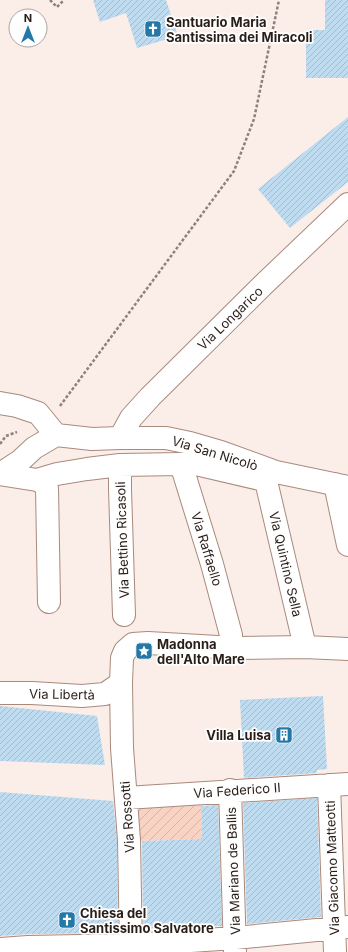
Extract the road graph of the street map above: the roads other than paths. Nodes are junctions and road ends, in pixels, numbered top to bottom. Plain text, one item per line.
1 (348, 204) edge
2 (0, 403) edge
3 (51, 430) junction
4 (120, 438) junction
5 (181, 464) junction
6 (120, 465) junction
7 (0, 474) edge
8 (271, 476) junction
9 (37, 480) junction
10 (342, 485) edge
11 (348, 545) edge
12 (49, 602) dead end
13 (124, 615) dead end
14 (233, 642) junction
15 (305, 647) junction
16 (348, 649) edge
17 (121, 683) junction
18 (0, 693) edge
19 (339, 784) edge
20 (230, 790) junction
21 (126, 798) junction
22 (341, 928) edge
23 (235, 945) edge
24 (0, 949) edge
25 (28, 949) edge
26 (131, 949) edge
27 (335, 952) edge

1 - 4 street, Via Longarico
2 - 3 street
3 - 4 street, Via San Nicolò
3 - 7 street
4 - 8 street, Via San Nicolò
5 - 6 street
5 - 8 street
5 - 14 street, Via Raffaello
6 - 9 street
6 - 13 street, Via Bettino Ricasoli
7 - 9 street
8 - 10 street, Via San Nicolò
8 - 15 street, Via Quintino Sella
9 - 12 street
10 - 11 street
14 - 15 street
14 - 17 street, Via Rossotti
15 - 16 street
17 - 18 street, Via Libertà
17 - 21 street, Via Rossotti
19 - 20 street, Via Federico II
19 - 22 street, Via Giacomo Matteotti
20 - 21 street, Via Federico II
20 - 23 street, Via Mariano de Ballis
21 - 26 street, Via Rossotti
22 - 23 street
22 - 27 street, Via Giacomo Matteotti
23 - 26 street
24 - 25 street
25 - 26 street

